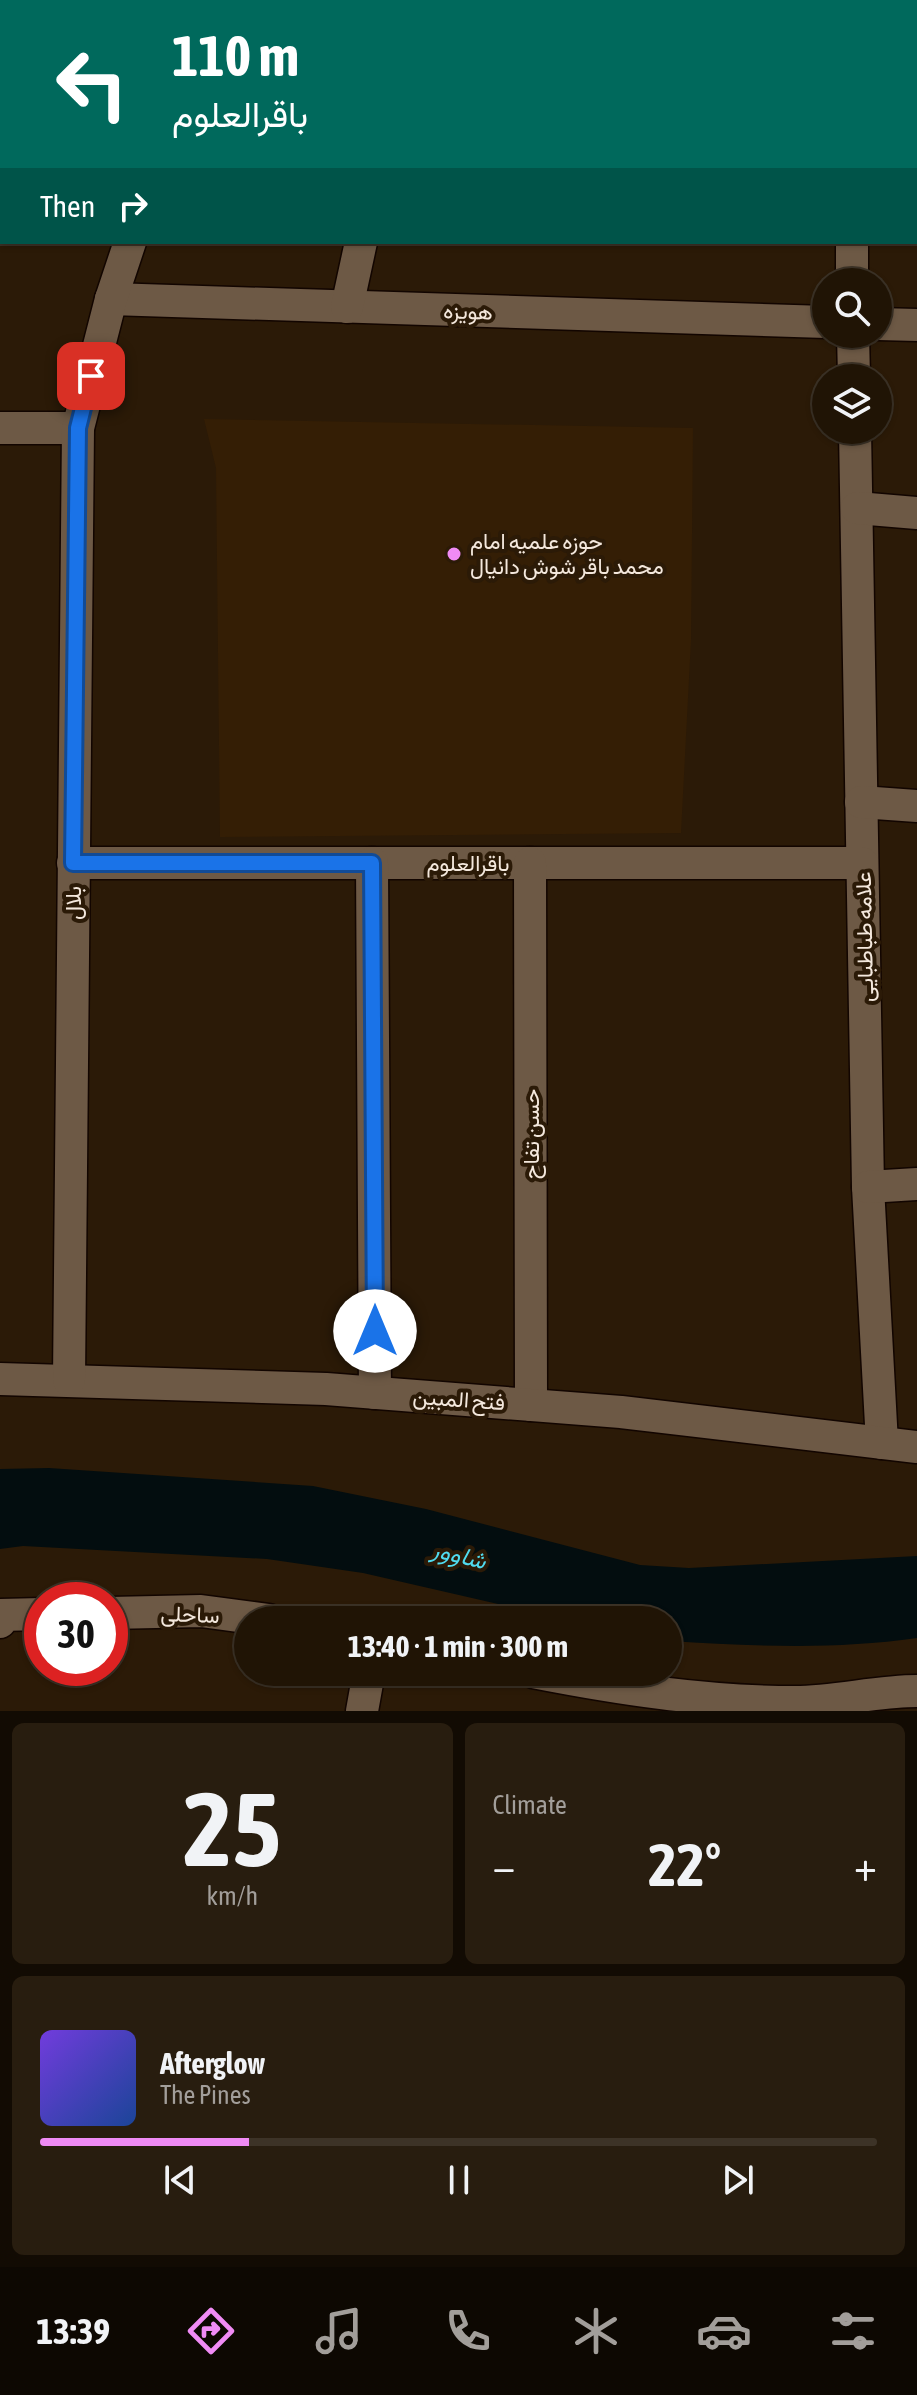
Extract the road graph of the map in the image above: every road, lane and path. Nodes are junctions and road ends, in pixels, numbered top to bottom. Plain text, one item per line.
1 (129, 244) edge
2 (361, 244) edge
3 (852, 244) edge
4 (852, 268) edge
5 (111, 299) junction
6 (347, 307) junction
7 (812, 322) edge
8 (892, 324) edge
9 (917, 325) edge
10 (0, 428) edge
11 (78, 428) junction
12 (855, 444) edge
13 (857, 508) junction
14 (917, 513) edge
15 (861, 802) junction
16 (917, 806) edge
17 (73, 863) junction
18 (372, 863) junction
19 (530, 863) junction
20 (862, 863) junction
21 (917, 1184) edge
22 (868, 1187) junction
23 (0, 1379) edge
24 (69, 1380) junction
25 (375, 1393) junction
26 (531, 1405) junction
27 (882, 1443) junction
28 (917, 1447) edge
29 (128, 1613) edge
30 (24, 1614) edge
31 (0, 1615) edge
32 (234, 1615) edge
33 (0, 1622) edge
34 (366, 1686) edge
35 (602, 1686) edge
36 (917, 1691) edge
37 (797, 1706) edge
38 (362, 1711) edge

1 - 5 street, بلال
2 - 6 street
3 - 4 street
5 - 6 street, هویزه
5 - 11 street, بلال
6 - 7 street, هویزه
8 - 9 street
10 - 11 street
11 - 17 street, بلال
12 - 13 street, علامه طباطبایی
13 - 14 street
13 - 15 street, علامه طباطبایی
15 - 16 street
15 - 20 street, علامه طباطبایی
17 - 18 street, باقرالعلوم
17 - 24 street, بلال
18 - 19 street, باقرالعلوم
18 - 25 street
19 - 20 street, باقرالعلوم
19 - 26 street, حسن تفاح
20 - 22 street, علامه طباطبایی
21 - 22 street
22 - 27 street, علامه طباطبایی
23 - 24 street, فتح المبین
24 - 25 street, فتح المبین
25 - 26 street, فتح المبین
26 - 27 street, فتح المبین
27 - 28 street, فتح المبین
29 - 32 street, ساحلی
30 - 31 street
31 - 33 street
34 - 38 street
35 - 37 street
36 - 37 street

